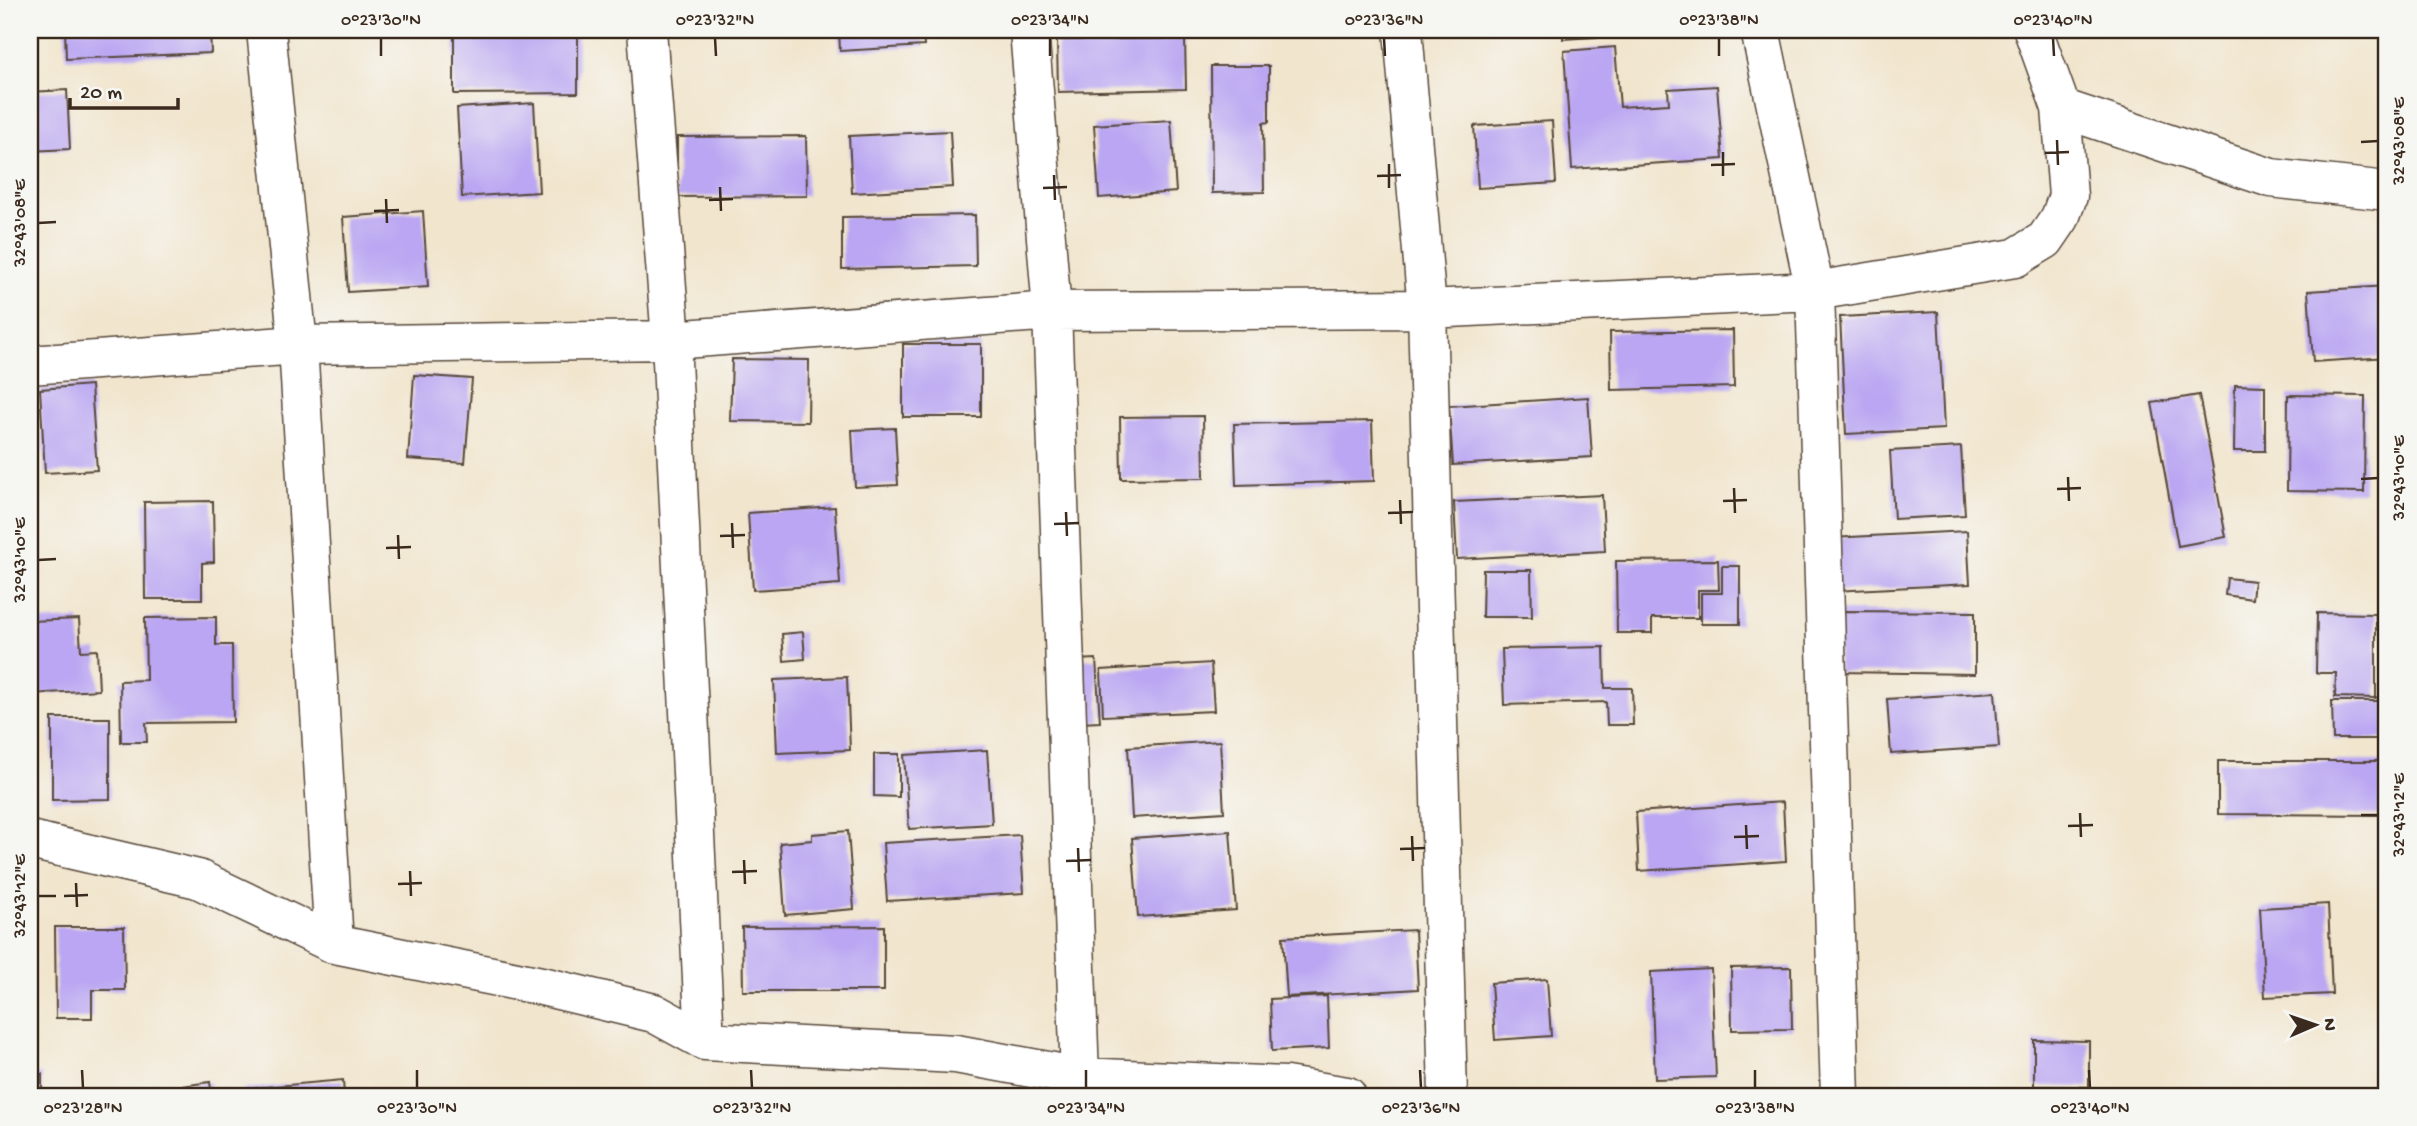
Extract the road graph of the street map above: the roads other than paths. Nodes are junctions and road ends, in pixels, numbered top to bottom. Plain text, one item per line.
1 (267, 30) edge
2 (647, 30) edge
3 (1029, 30) edge
4 (1403, 30) edge
5 (1759, 30) edge
6 (2034, 30) edge
7 (2061, 108) junction
8 (2387, 191) edge
9 (1815, 291) junction
10 (1427, 309) junction
11 (1052, 311) junction
12 (671, 340) junction
13 (298, 345) junction
14 (30, 365) edge
15 (30, 840) edge
16 (334, 944) junction
17 (705, 1041) junction
18 (1080, 1077) junction
19 (1348, 1096) edge
20 (1448, 1096) edge
21 (1840, 1096) edge

1 - 13 street
2 - 12 street
3 - 11 street
4 - 10 street
5 - 9 street
6 - 7 street
7 - 8 street
7 - 9 street
9 - 10 street
9 - 21 street
10 - 11 street
10 - 20 street
11 - 12 street
11 - 18 street
12 - 13 street
12 - 17 street
13 - 14 street
13 - 16 street
15 - 16 street
16 - 17 street
17 - 18 street
18 - 19 street

